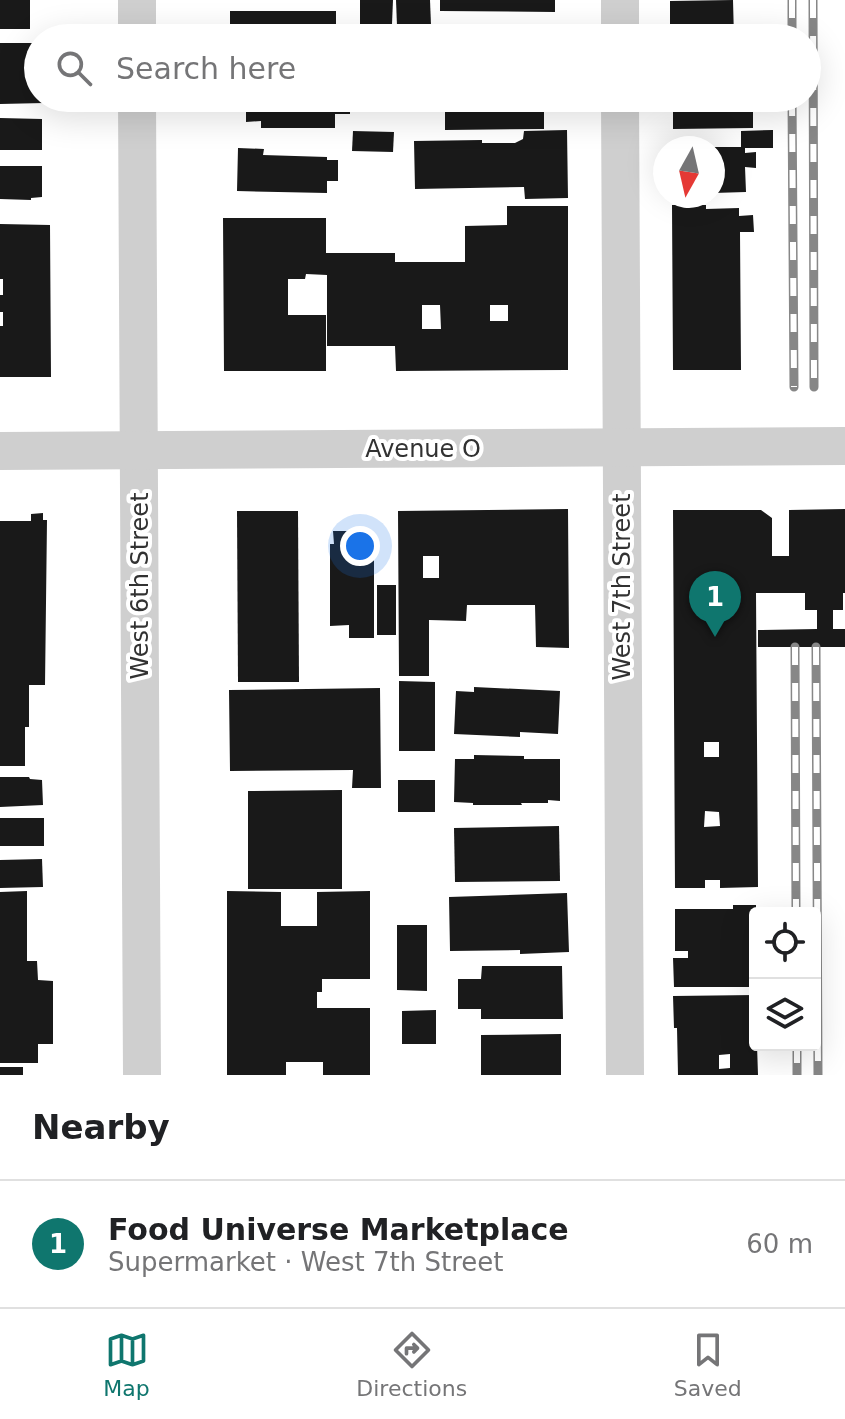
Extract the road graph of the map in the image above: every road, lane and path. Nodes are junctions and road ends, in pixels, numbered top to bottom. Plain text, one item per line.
1 (137, 0) edge
2 (620, 0) edge
3 (137, 24) edge
4 (620, 24) edge
5 (137, 112) edge
6 (620, 112) edge
7 (845, 446) edge
8 (621, 448) junction
9 (139, 450) junction
10 (0, 451) edge
11 (142, 1075) edge
12 (625, 1075) edge

1 - 3 street
2 - 4 street
5 - 9 street, West 6th Street
6 - 8 street, West 7th Street
7 - 8 street, Avenue O
8 - 9 street, Avenue O
8 - 12 street, West 7th Street
9 - 10 street, Avenue O
9 - 11 street, West 6th Street

